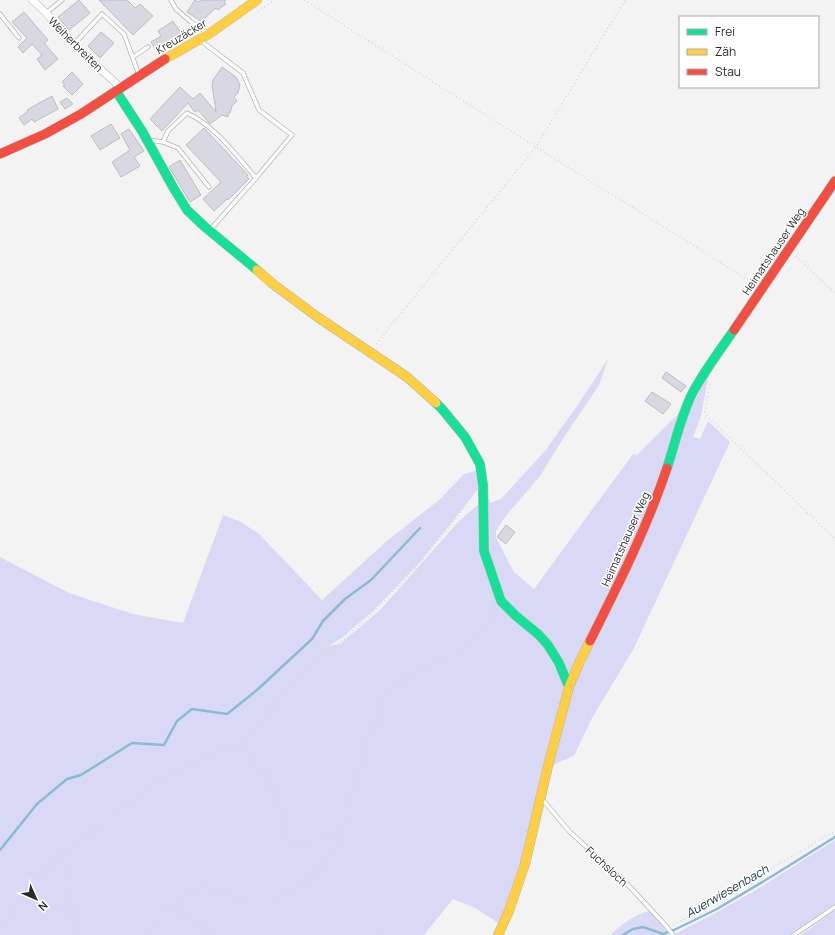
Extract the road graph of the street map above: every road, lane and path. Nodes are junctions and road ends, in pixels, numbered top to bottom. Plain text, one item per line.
1 (32, 0) edge
2 (62, 0) edge
3 (171, 0) edge
4 (257, 0) edge
5 (304, 0) edge
6 (625, 0) edge
7 (0, 14) edge
8 (46, 14) junction
9 (209, 34) junction
10 (19, 38) dead end
11 (199, 39) junction
12 (74, 44) junction
13 (148, 47) dead end
14 (133, 57) junction
15 (139, 76) junction
16 (119, 90) junction
17 (147, 140) junction
18 (163, 142) junction
19 (536, 147) junction
20 (0, 154) edge
21 (256, 178) junction
22 (835, 181) edge
23 (209, 187) dead end
24 (207, 229) junction
25 (789, 248) junction
26 (762, 288) junction
27 (835, 293) edge
28 (370, 352) junction
29 (710, 384) dead end
30 (473, 497) dead end
31 (835, 539) edge
32 (501, 601) junction
33 (569, 687) junction
34 (245, 741) junction
35 (541, 798) junction
36 (835, 831) edge
37 (342, 834) junction
38 (62, 855) junction
39 (22, 896) junction
40 (170, 907) junction
41 (835, 907) edge
42 (388, 919) dead end
43 (75, 921) junction
44 (0, 927) edge
45 (668, 928) junction
46 (673, 934) edge
47 (81, 935) edge
48 (150, 935) edge
49 (212, 935) edge
50 (378, 935) edge
51 (498, 935) edge
52 (794, 935) edge

1 - 8 street, Weiherbreiten
2 - 8 lane
3 - 9 lane
4 - 9 street, Kreuzäcker
5 - 19 path
6 - 19 path
7 - 10 lane
8 - 12 street, Weiherbreiten
9 - 11 street, Kreuzäcker
11 - 15 street, Kreuzäcker
11 - 21 lane
12 - 14 lane
12 - 16 street, Weiherbreiten
13 - 14 lane
14 - 15 lane
15 - 16 street, Kreuzäcker
16 - 17 street
16 - 20 street, Kreuzäcker
17 - 18 lane
17 - 24 street
18 - 21 lane
18 - 23 lane
19 - 26 path
19 - 28 path
21 - 24 lane
22 - 25 street, Heimatshauser Weg
24 - 28 street
25 - 26 street, Heimatshauser Weg
25 - 27 path
26 - 33 street, Heimatshauser Weg
28 - 32 street
29 - 31 path
30 - 34 path
32 - 33 street
32 - 37 path
33 - 35 street, Heimatshauser Weg
34 - 37 path
34 - 38 path
35 - 45 lane, Fuchsloch
35 - 51 street, Heimatshauser Weg
36 - 45 path
37 - 40 path
38 - 39 path
38 - 43 path
39 - 43 path
39 - 44 path
40 - 48 path
40 - 49 path
41 - 52 lane
42 - 50 path
43 - 47 path
45 - 46 lane, Fuchsloch

